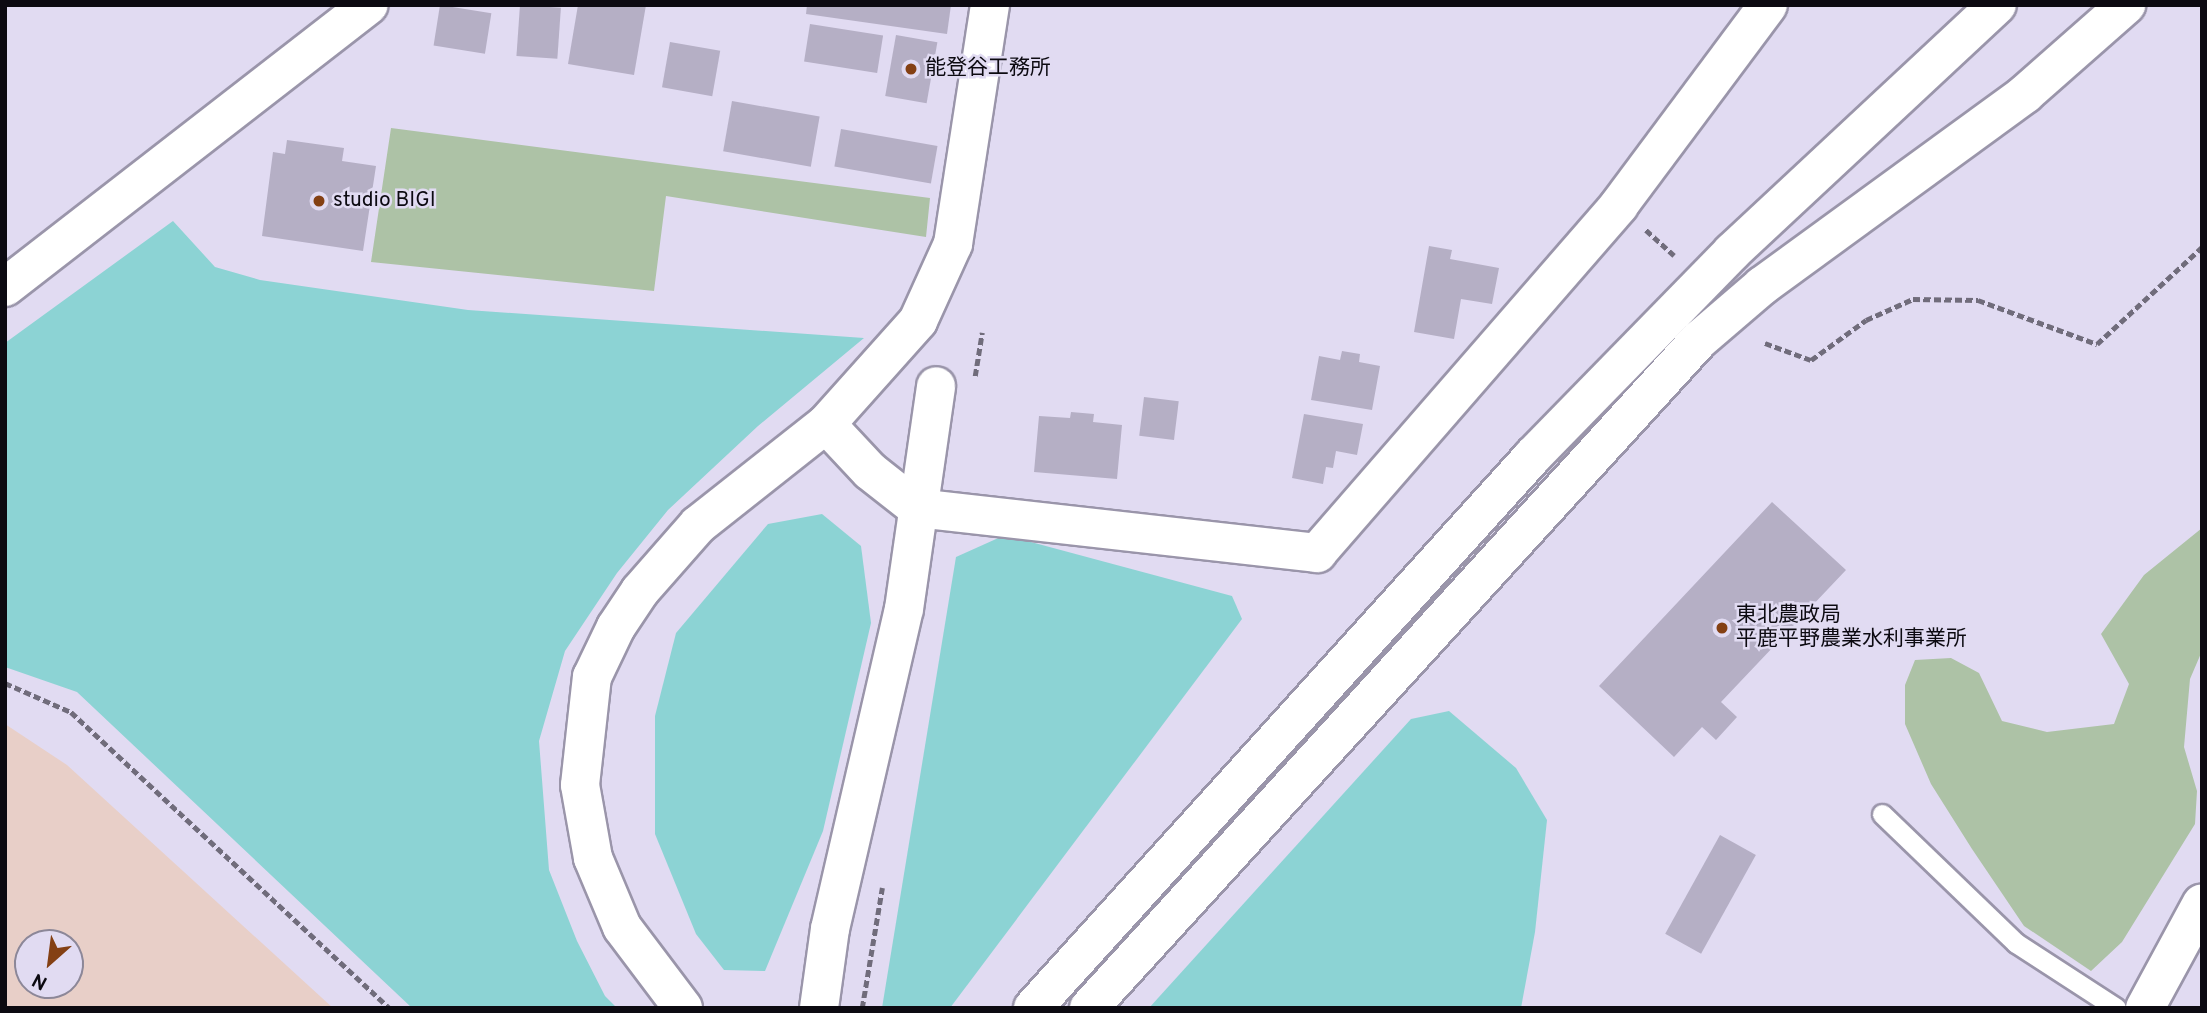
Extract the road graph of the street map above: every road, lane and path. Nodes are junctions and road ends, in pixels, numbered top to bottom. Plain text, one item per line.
1 (368, 5) edge
2 (990, 5) edge
3 (1768, 5) edge
4 (1997, 5) edge
5 (2126, 5) edge
6 (2202, 247) edge
7 (5, 287) edge
8 (1765, 343) dead end
9 (936, 386) dead end
10 (826, 424) junction
11 (917, 508) junction
12 (5, 683) edge
13 (1882, 814) dead end
14 (2201, 907) edge
15 (390, 1008) edge
16 (683, 1008) edge
17 (819, 1008) edge
18 (1033, 1008) edge
19 (1089, 1008) edge
20 (2116, 1008) edge
21 (2145, 1008) edge

1 - 7 main road
2 - 10 main road
3 - 11 main road
4 - 18 main road
5 - 19 main road
6 - 8 path
9 - 11 main road
10 - 11 main road
10 - 16 main road
11 - 17 main road
12 - 15 path
13 - 20 lane
14 - 21 main road

